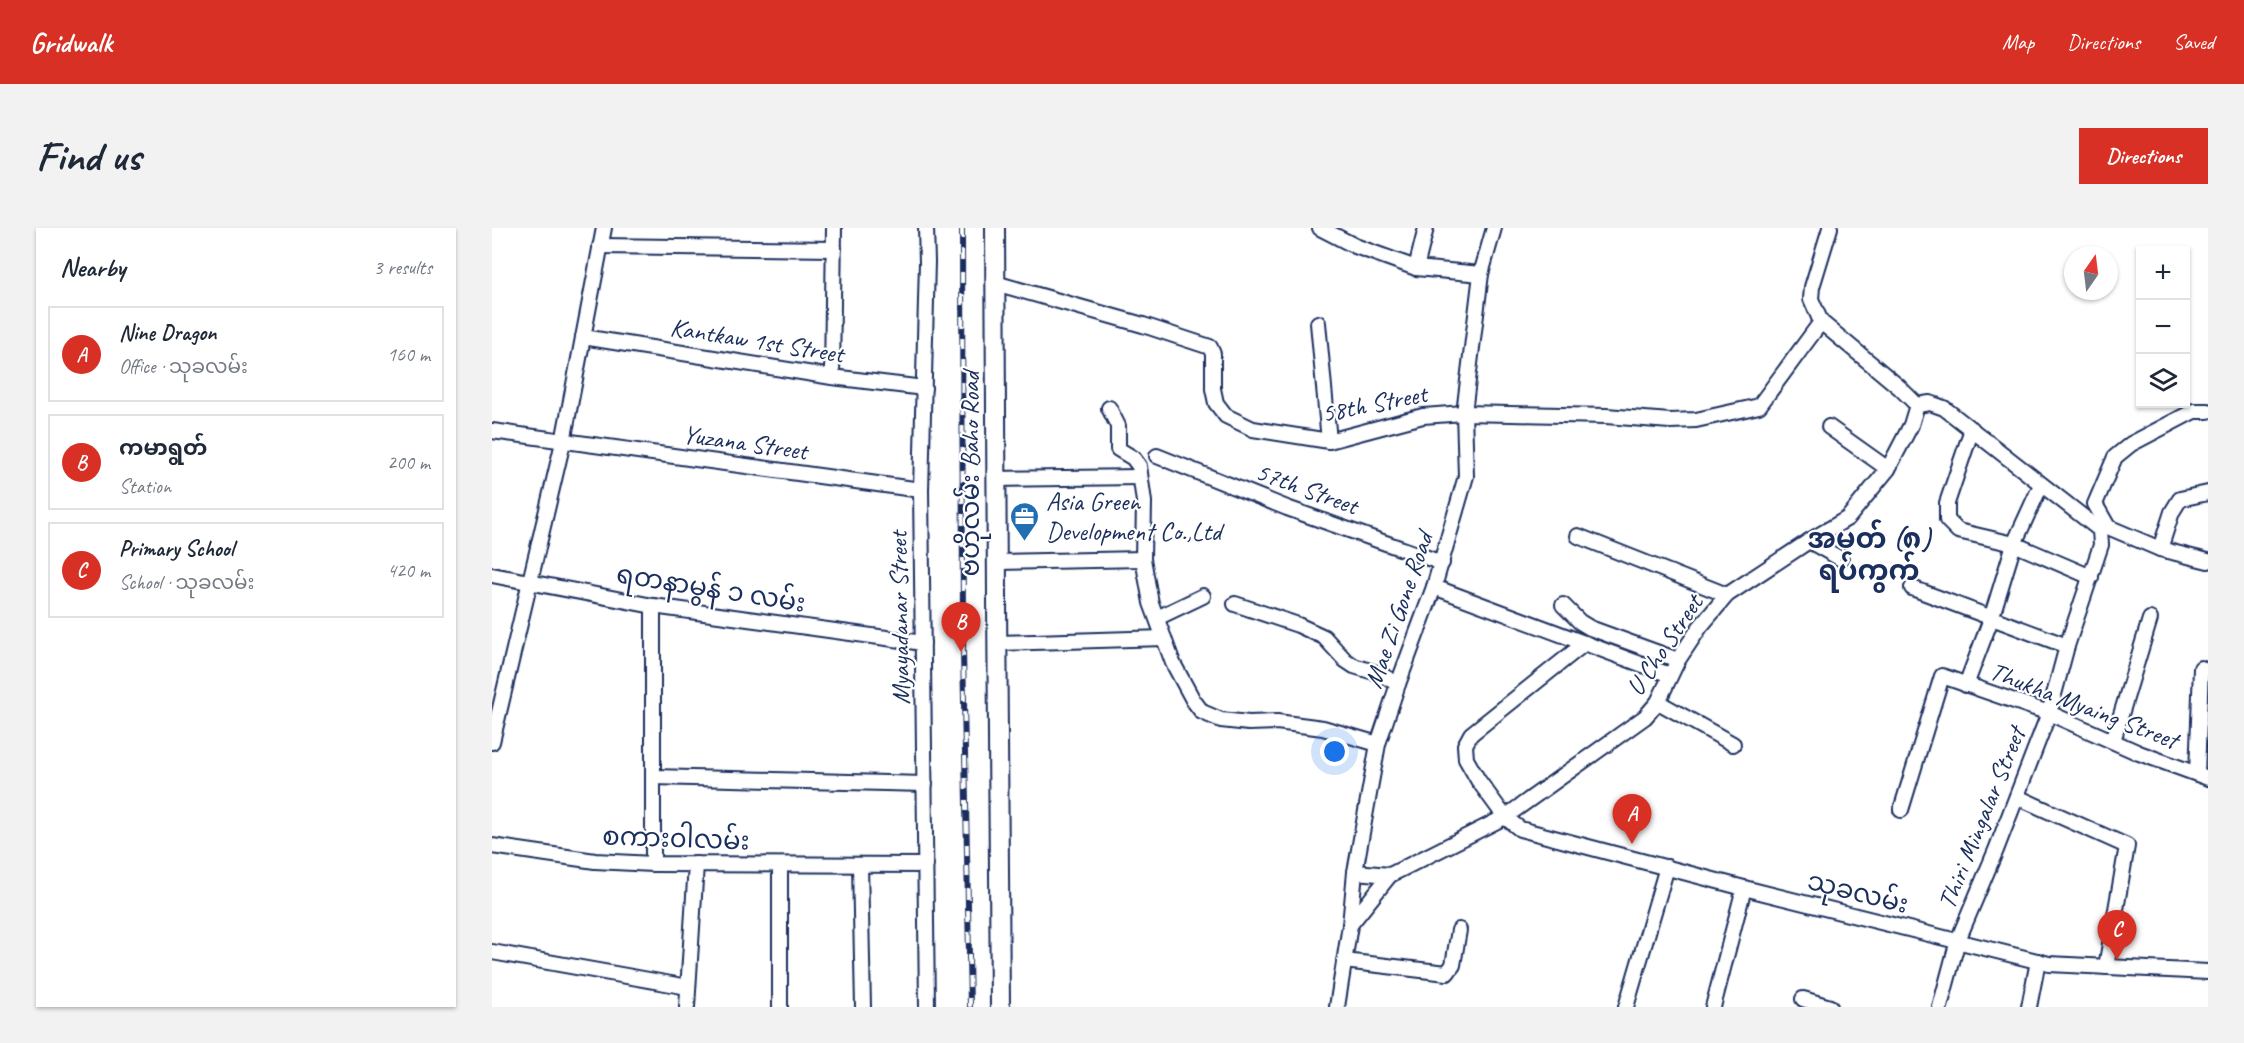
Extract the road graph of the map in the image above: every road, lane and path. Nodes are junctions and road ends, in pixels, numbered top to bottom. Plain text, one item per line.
1 (604, 228) edge
2 (834, 228) edge
3 (926, 228) edge
4 (995, 228) edge
5 (1320, 228) edge
6 (1426, 228) edge
7 (1494, 228) edge
8 (1830, 228) edge
9 (1337, 232) edge
10 (600, 246) junction
11 (834, 249) junction
12 (1416, 268) junction
13 (1481, 274) junction
14 (995, 283) junction
15 (1821, 322) junction
16 (1318, 323) dead end
17 (583, 337) junction
18 (832, 377) junction
19 (924, 388) junction
20 (1917, 405) junction
21 (1109, 408) dead end
22 (2208, 411) edge
23 (1464, 413) junction
24 (1829, 426) dead end
25 (1972, 429) junction
26 (492, 431) edge
27 (1329, 441) junction
28 (563, 442) junction
29 (1157, 456) dead end
30 (1888, 469) junction
31 (1140, 477) junction
32 (995, 479) junction
33 (2041, 484) junction
34 (921, 490) junction
35 (2208, 493) edge
36 (1578, 536) dead end
37 (1809, 541) junction
38 (2014, 544) junction
39 (2160, 549) junction
40 (1143, 558) junction
41 (1841, 559) dead end
42 (2208, 561) edge
43 (995, 562) junction
44 (1442, 563) junction
45 (492, 575) edge
46 (2091, 577) junction
47 (529, 582) junction
48 (1434, 587) junction
49 (1912, 588) dead end
50 (1727, 595) junction
51 (1203, 596) dead end
52 (1235, 604) dead end
53 (1563, 605) dead end
54 (653, 606) junction
55 (1157, 618) junction
56 (1991, 619) junction
57 (2150, 619) dead end
58 (1164, 638) junction
59 (923, 643) junction
60 (997, 643) junction
61 (1585, 643) junction
62 (2067, 646) junction
63 (1677, 660) junction
64 (2201, 668) dead end
65 (1670, 675) junction
66 (1398, 684) junction
67 (1966, 685) junction
68 (1658, 702) junction
69 (496, 704) edge
70 (2049, 714) junction
71 (2113, 741) junction
72 (492, 742) edge
73 (1378, 744) junction
74 (1733, 744) dead end
75 (2203, 776) edge
76 (653, 777) junction
77 (925, 784) junction
78 (2017, 797) junction
79 (1901, 810) dead end
80 (1505, 817) junction
81 (492, 846) edge
82 (654, 864) junction
83 (696, 864) junction
84 (780, 865) junction
85 (860, 865) junction
86 (926, 865) junction
87 (1667, 867) junction
88 (1355, 872) junction
89 (1390, 875) junction
90 (1744, 888) junction
91 (1350, 925) junction
92 (1459, 930) dead end
93 (1958, 940) junction
94 (492, 952) edge
95 (1344, 961) junction
96 (2038, 961) junction
97 (2106, 967) junction
98 (2208, 972) edge
99 (688, 987) junction
100 (1803, 999) dead end
101 (687, 1007) edge
102 (780, 1007) edge
103 (863, 1007) edge
104 (927, 1007) edge
105 (1000, 1007) edge
106 (1337, 1007) edge
107 (1626, 1007) edge
108 (1713, 1007) edge
109 (1830, 1007) edge
110 (1940, 1007) edge
111 (2029, 1007) edge

1 - 10 street
2 - 11 street
3 - 19 street, Myayadanar Street
4 - 14 main road, ဗဟိုလမ်း Baho Road
5 - 9 street
6 - 12 street
7 - 13 street, Mae Zi Gone Road
8 - 15 street
9 - 12 street
10 - 11 street
10 - 17 street
11 - 18 street
12 - 13 street
13 - 23 street, Mae Zi Gone Road
14 - 27 street, 58th Street
14 - 32 main road, ဗဟိုလမ်း Baho Road
15 - 20 street
15 - 23 street, 58th Street
16 - 27 street
17 - 18 street, Kantkaw 1st Street
17 - 28 street
18 - 19 street, Kantkaw 1st Street
19 - 34 street, Myayadanar Street
20 - 25 street
20 - 30 street, U Cho Street
21 - 31 street
22 - 39 street
23 - 27 street, 58th Street
23 - 44 street, Mae Zi Gone Road
24 - 30 street
25 - 33 street
25 - 38 street
26 - 28 street, Yuzana Street
28 - 34 street, Yuzana Street
28 - 47 street
29 - 44 street, 57th Street
30 - 37 street, U Cho Street
31 - 32 street
31 - 40 street
32 - 43 main road, ဗဟိုလမ်း Baho Road
33 - 38 street
33 - 46 street, Thiri Mingalar Street
34 - 59 street, Myayadanar Street
35 - 39 street
36 - 50 street
37 - 41 street
37 - 50 street, U Cho Street
38 - 46 street
38 - 56 street
39 - 42 street
40 - 43 street
40 - 55 street
43 - 60 main road, ဗဟိုလမ်း Baho Road
44 - 48 street, Mae Zi Gone Road
45 - 47 street, ရတနာမွန် ၁ လမ်း
46 - 62 street, Thiri Mingalar Street
47 - 54 street, ရတနာမွန် ၁ လမ်း
47 - 69 street
48 - 61 street
48 - 66 street, Mae Zi Gone Road
49 - 56 street
50 - 63 street, U Cho Street
51 - 55 street
52 - 66 street
53 - 63 street
54 - 59 street, ရတနာမွန် ၁ လမ်း
54 - 76 street
55 - 58 street
56 - 62 street
56 - 67 street
57 - 71 street
58 - 60 street
58 - 73 street
59 - 77 street, Myayadanar Street
60 - 105 main road, ဗဟိုလမ်း Baho Road
61 - 65 street
61 - 80 street
62 - 70 street, Thiri Mingalar Street
63 - 65 street, U Cho Street
64 - 75 street
65 - 68 street, U Cho Street
66 - 73 street, Mae Zi Gone Road
67 - 70 street, Thukha Myaing Street
67 - 79 street, Thukha Myaing Street
68 - 74 street
68 - 80 street, U Cho Street
69 - 72 street
70 - 71 street, Thukha Myaing Street
70 - 78 street, Thiri Mingalar Street
71 - 75 street, Thukha Myaing Street
73 - 88 street, Mae Zi Gone Road
76 - 77 street
76 - 82 street
77 - 86 street, Myayadanar Street
78 - 93 street, Thiri Mingalar Street
78 - 97 street
80 - 87 street, သုခလမ်း
80 - 89 street, U Cho Street
81 - 82 street, စကား၀ါလမ်း
82 - 83 street, စကား၀ါလမ်း
83 - 84 street, စကား၀ါလမ်း
83 - 99 street
84 - 85 street, စကား၀ါလမ်း
84 - 102 street
85 - 86 street, စကား၀ါလမ်း
85 - 103 street
86 - 104 street, Myayadanar Street
87 - 90 street, သုခလမ်း
87 - 107 street
88 - 89 street
88 - 91 street, Mae Zi Gone Road
89 - 91 street, U Cho Street
90 - 93 street, သုခလမ်း
90 - 108 street
91 - 95 street, Mae Zi Gone Road
92 - 95 street
93 - 96 street, သုခလမ်း
93 - 110 street, Thiri Mingalar Street
94 - 99 street
95 - 106 street, Mae Zi Gone Road
96 - 97 street, သုခလမ်း
96 - 111 street
97 - 98 street, သုခလမ်း
99 - 101 street
100 - 109 street

